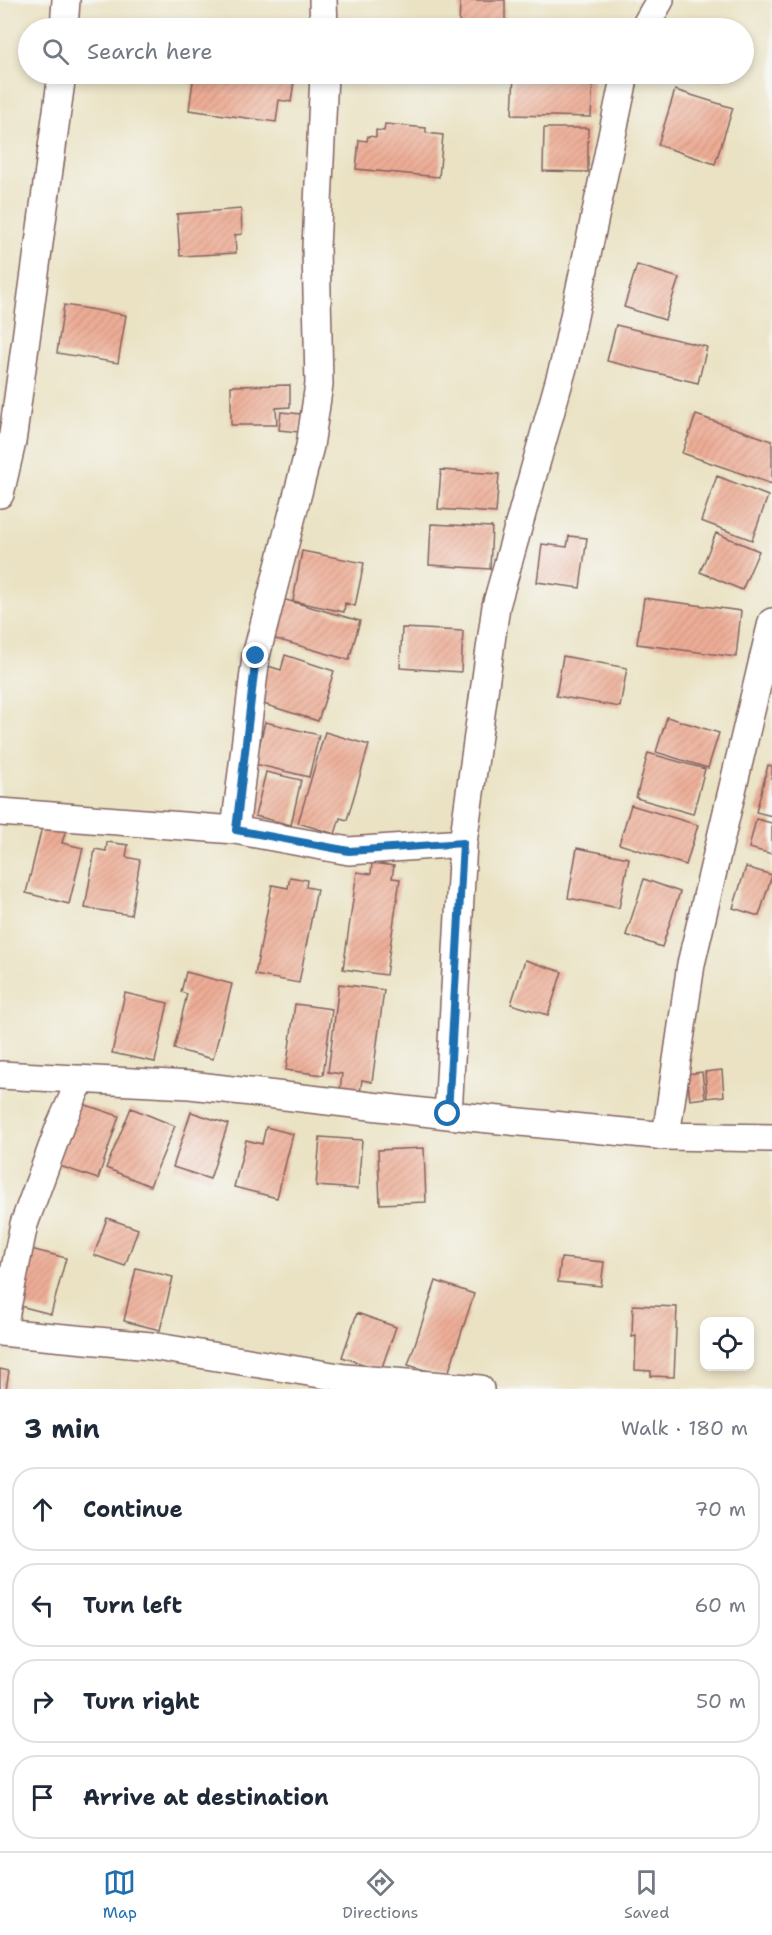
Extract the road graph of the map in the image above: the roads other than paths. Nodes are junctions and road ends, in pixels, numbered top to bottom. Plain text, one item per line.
1 (66, 0) edge
2 (323, 0) edge
3 (660, 0) edge
4 (65, 18) edge
5 (324, 18) edge
6 (650, 18) edge
7 (61, 84) edge
8 (324, 84) edge
9 (623, 84) edge
10 (0, 494) edge
11 (772, 622) edge
12 (0, 812) edge
13 (236, 830) junction
14 (463, 843) junction
15 (0, 1075) edge
16 (81, 1079) junction
17 (448, 1114) junction
18 (666, 1136) junction
19 (772, 1138) edge
20 (1, 1332) edge
21 (480, 1389) edge

1 - 4 street
2 - 5 street
3 - 6 street
7 - 10 street
8 - 13 street
9 - 14 street
11 - 18 street
12 - 13 street
13 - 14 street
14 - 17 street
15 - 16 street
16 - 17 street
16 - 20 street
17 - 18 street
18 - 19 street
20 - 21 street

